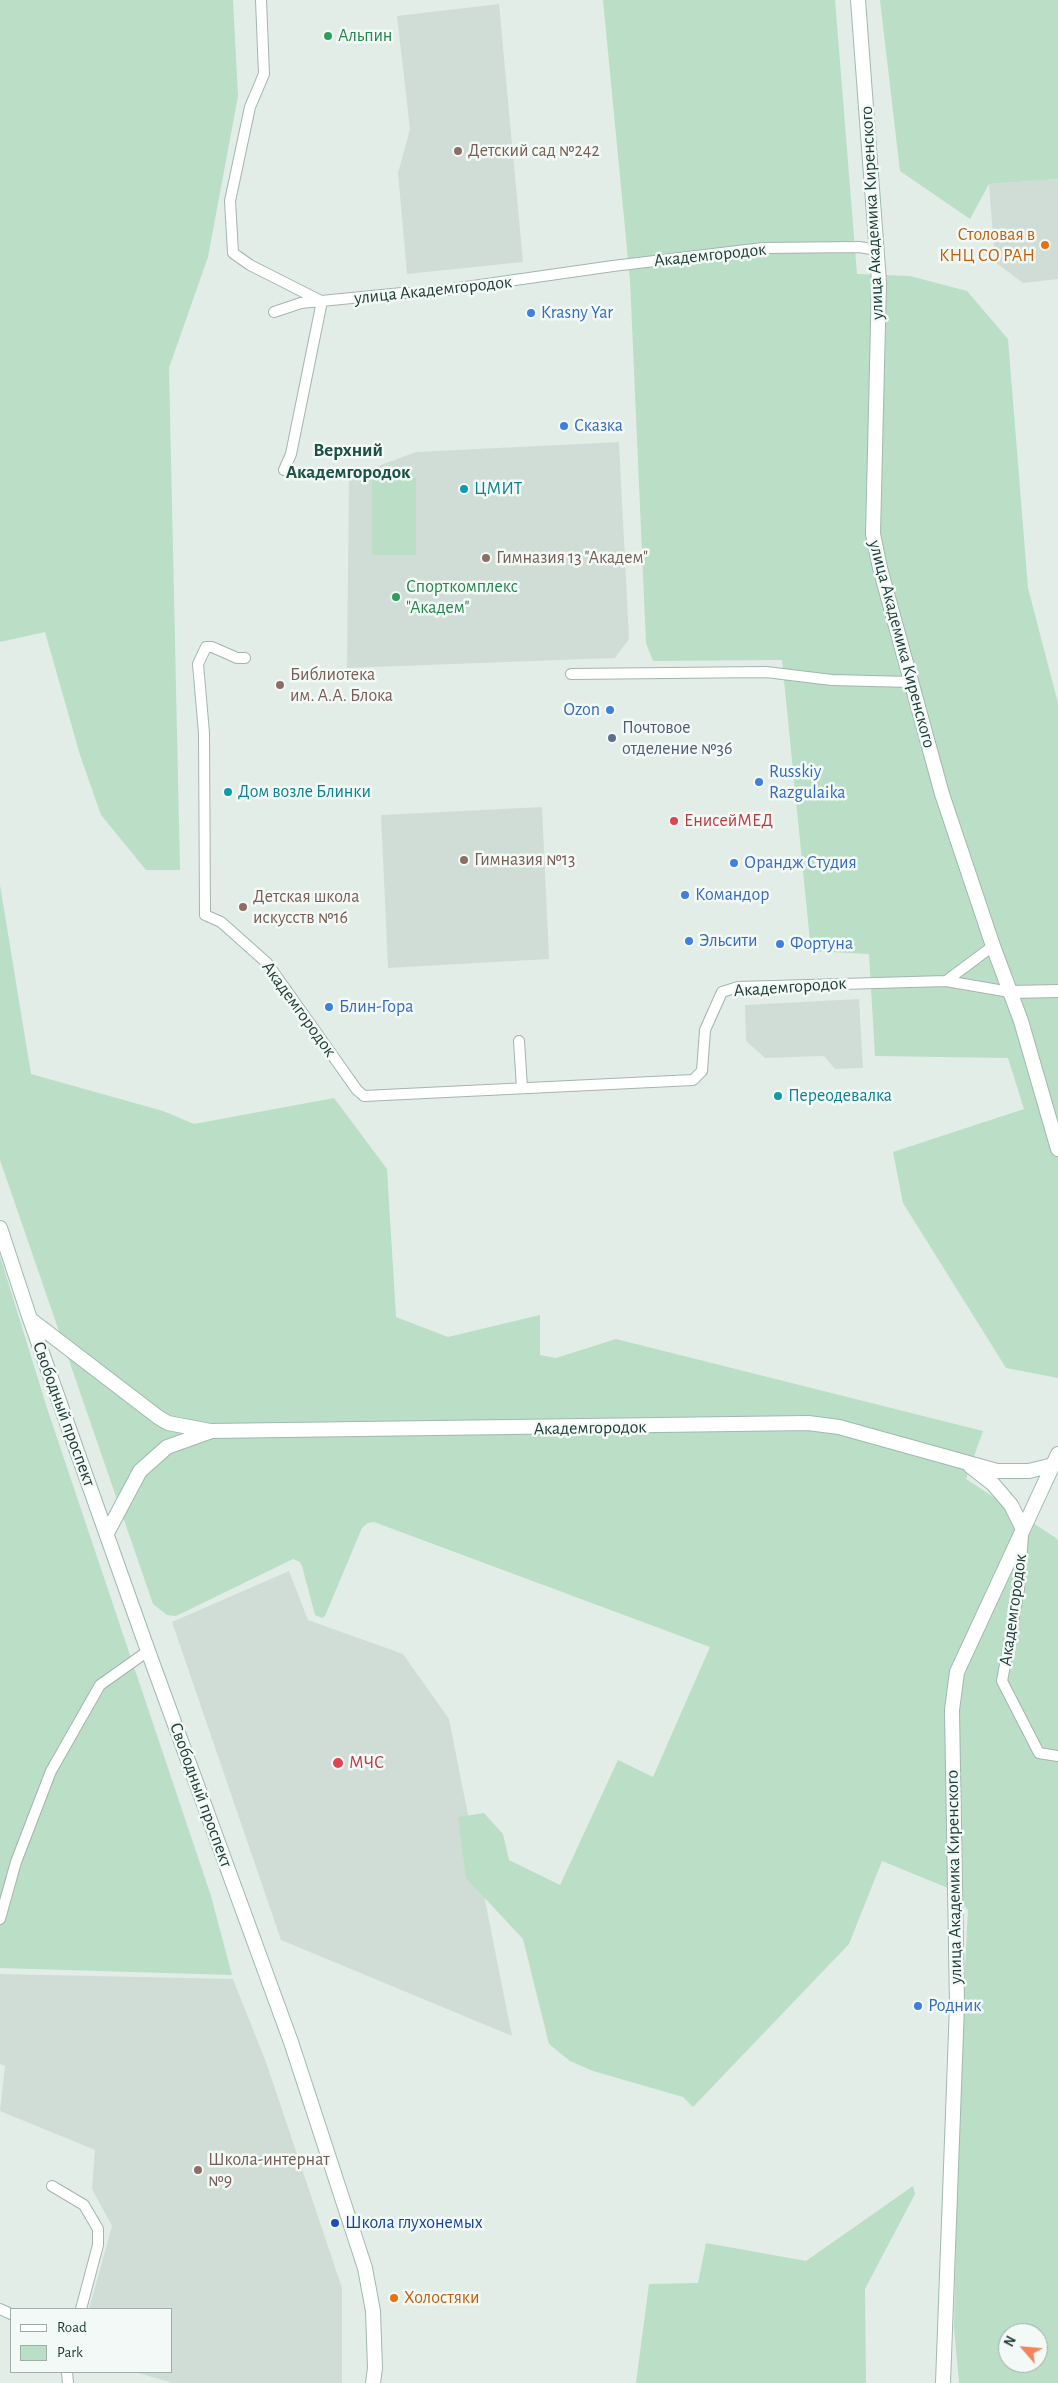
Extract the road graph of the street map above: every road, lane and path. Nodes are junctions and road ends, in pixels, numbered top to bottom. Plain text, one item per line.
1 (261, 0) edge
2 (858, 0) edge
3 (877, 250) junction
4 (544, 277) joint
5 (322, 301) junction
6 (274, 312) dead end
7 (284, 470) dead end
8 (245, 658) dead end
9 (571, 674) dead end
10 (910, 682) junction
11 (993, 946) junction
12 (946, 981) junction
13 (1058, 991) edge
14 (1010, 992) junction
15 (519, 1041) dead end
16 (522, 1088) junction
17 (1058, 1149) edge
18 (0, 1228) edge
19 (30, 1319) junction
20 (210, 1431) junction
21 (1055, 1459) edge
22 (965, 1463) junction
23 (1023, 1529) junction
24 (106, 1533) junction
25 (148, 1652) junction
26 (1058, 1756) edge
27 (0, 1919) edge
28 (52, 2186) dead end
29 (82, 2308) edge
30 (371, 2383) edge
31 (943, 2383) edge

1 - 5 street
2 - 3 main road, улица Академика Киренского
3 - 4 street, Академгородок
3 - 10 main road, улица Академика Киренского
4 - 5 street, улица Академгородок
5 - 6 street, улица Академгородок
5 - 7 street
8 - 16 street, Академгородок
9 - 10 street
10 - 11 main road, улица Академика Киренского
11 - 12 street
11 - 14 main road, улица Академика Киренского
12 - 14 street, Академгородок
12 - 16 street, Академгородок
13 - 14 street, Академгородок
14 - 17 main road, улица Академика Киренского
15 - 16 street
18 - 19 main road, Свободный проспект
19 - 20 main road
19 - 24 main road, Свободный проспект
20 - 22 main road, Академгородок
20 - 24 main road
21 - 22 main road, Академгородок
21 - 23 main road, улица Академика Киренского
22 - 23 main road
23 - 26 street, Академгородок
23 - 31 main road, улица Академика Киренского
24 - 25 main road, Свободный проспект
25 - 27 street
25 - 30 main road, Свободный проспект
28 - 29 street

